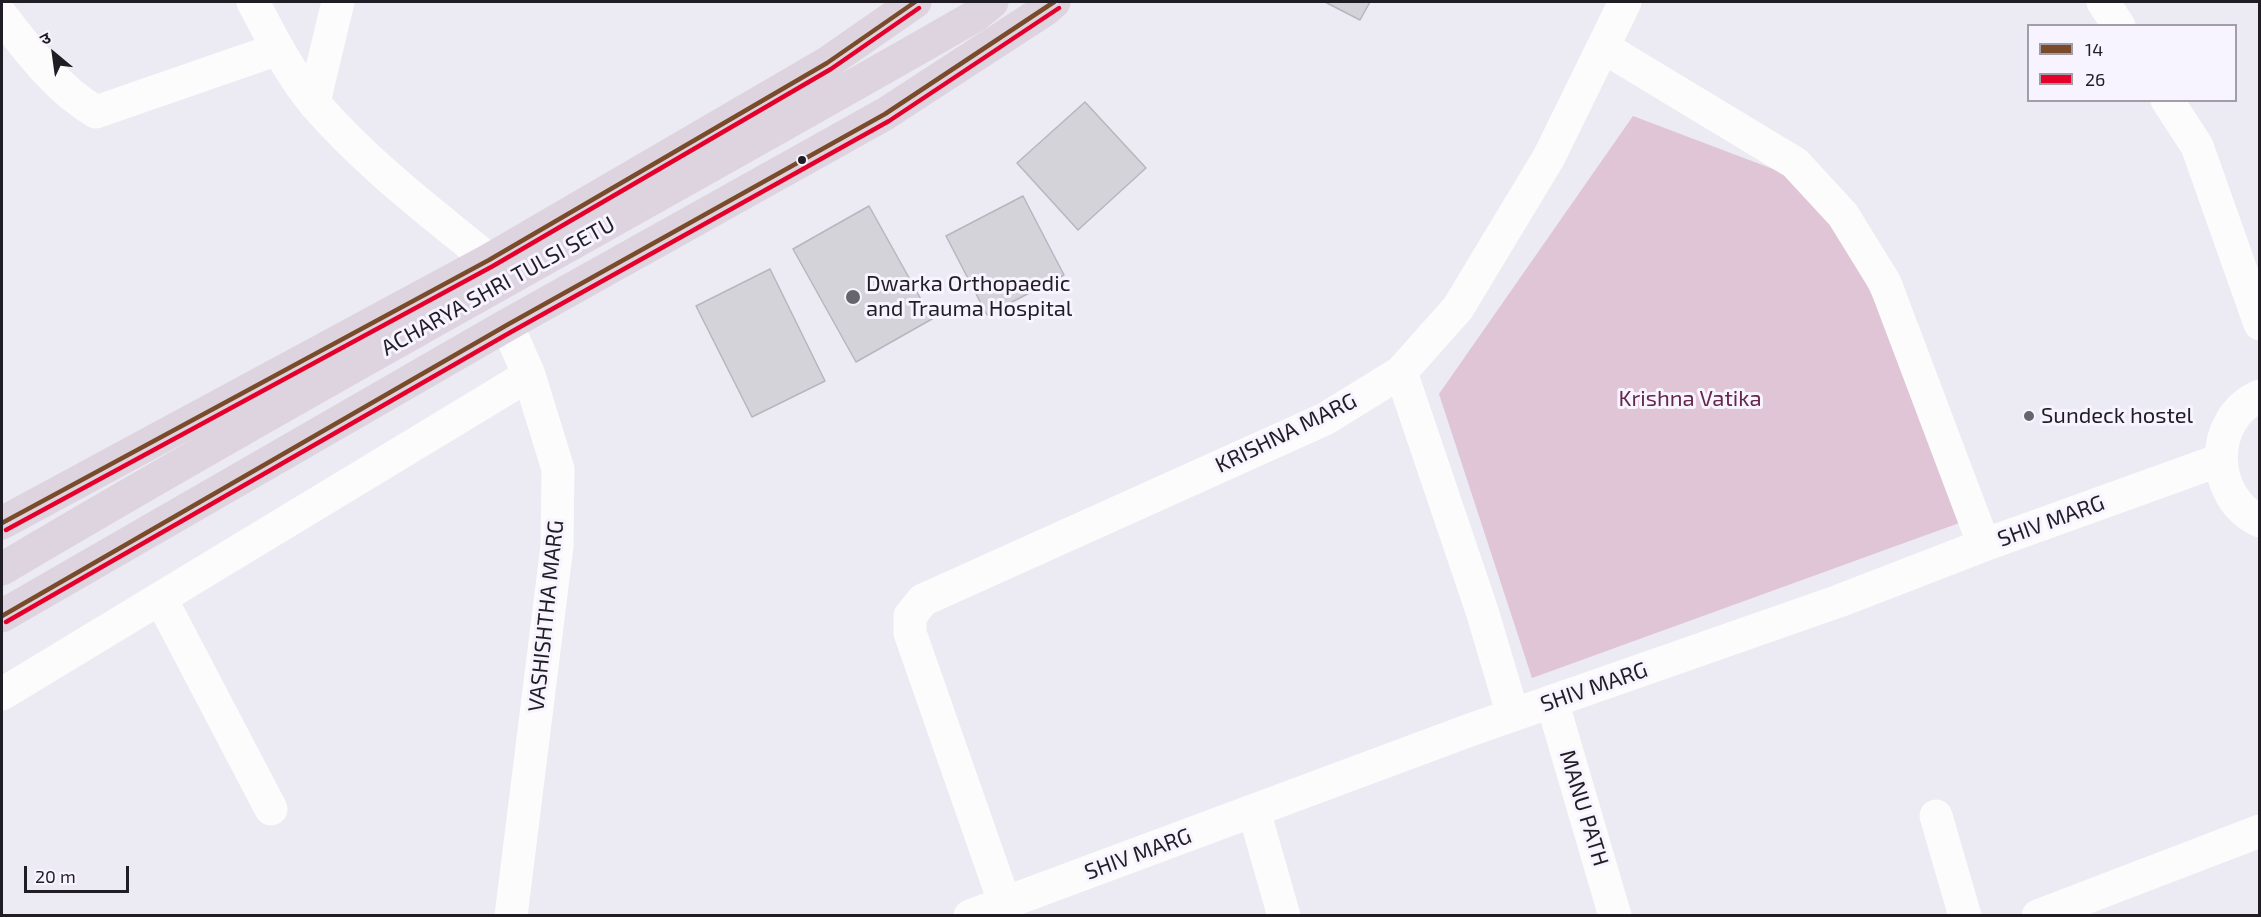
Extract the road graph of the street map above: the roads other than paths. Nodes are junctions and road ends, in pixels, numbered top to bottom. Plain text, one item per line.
1 (253, 2) edge
2 (338, 2) edge
3 (915, 2) edge
4 (992, 2) edge
5 (1054, 2) edge
6 (1625, 2) edge
7 (2103, 2) edge
8 (2, 16) edge
9 (2118, 24) edge
10 (1603, 47) junction
11 (278, 50) junction
12 (314, 102) junction
13 (2168, 102) edge
14 (489, 260) junction
15 (2259, 324) edge
16 (507, 325) junction
17 (1401, 372) junction
18 (529, 375) junction
19 (2259, 396) edge
20 (2220, 460) junction
21 (2259, 521) edge
22 (2, 523) edge
23 (1984, 545) junction
24 (2, 569) edge
25 (160, 599) junction
26 (2, 616) edge
27 (2, 694) edge
28 (1552, 701) junction
29 (1513, 715) junction
30 (271, 809) dead end
31 (1254, 811) junction
32 (1936, 816) dead end
33 (2259, 831) edge
34 (1005, 904) junction
35 (511, 915) edge
36 (970, 915) edge
37 (1284, 915) edge
38 (1615, 915) edge
39 (1965, 915) edge
40 (2038, 915) edge

1 - 11 street
2 - 12 street
3 - 14 highway
4 - 24 highway, ACHARYA SHRI TULSI SETU
5 - 16 highway
6 - 10 street, KRISHNA MARG
7 - 9 street
8 - 11 street
10 - 17 street, KRISHNA MARG
10 - 23 street
11 - 12 street
12 - 14 street
13 - 15 street
14 - 22 highway
16 - 18 street, VASHISHTHA MARG
16 - 26 highway
17 - 29 street
17 - 34 street, KRISHNA MARG
18 - 25 street
18 - 35 street, VASHISHTHA MARG
19 - 20 street
20 - 21 street
20 - 23 street, SHIV MARG
23 - 28 street, SHIV MARG
25 - 27 street
25 - 30 street
28 - 29 street, SHIV MARG
28 - 38 street, MANU PATH
29 - 31 street, SHIV MARG
31 - 34 street, SHIV MARG
31 - 37 street
32 - 39 street
33 - 40 street
34 - 36 street, SHIV MARG

